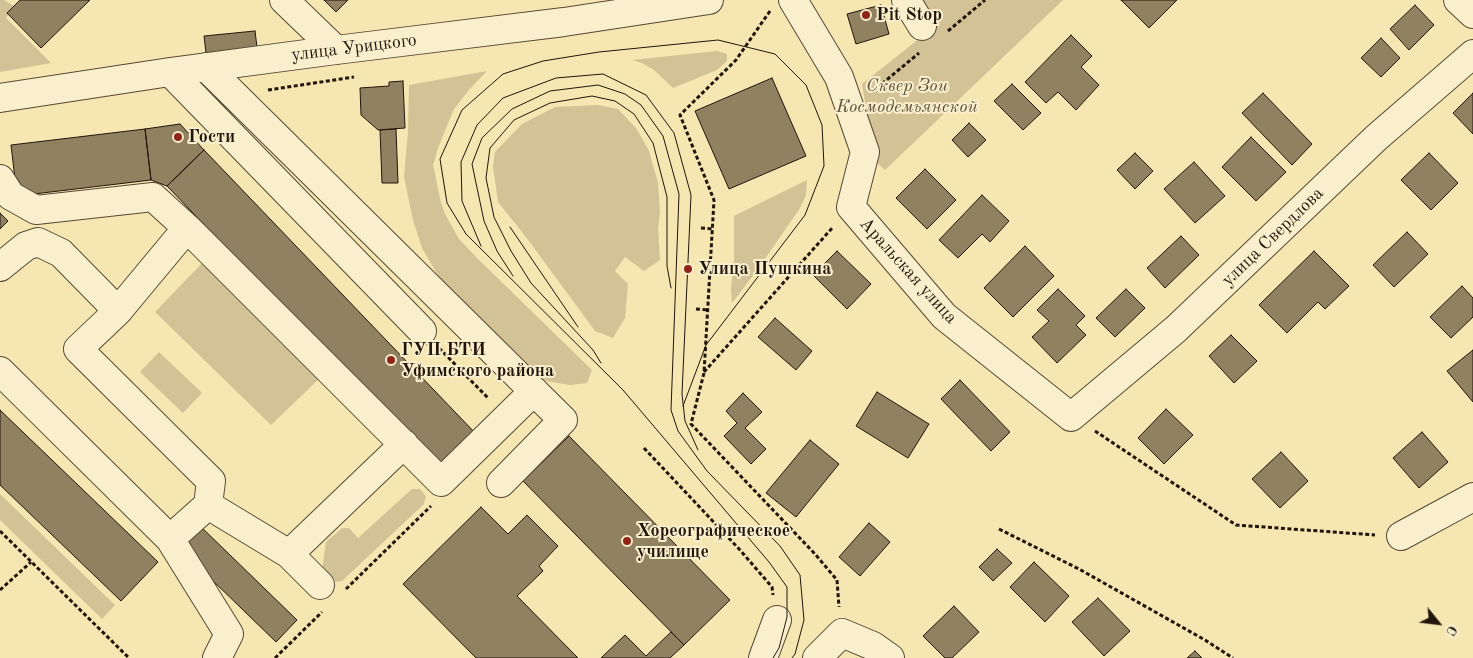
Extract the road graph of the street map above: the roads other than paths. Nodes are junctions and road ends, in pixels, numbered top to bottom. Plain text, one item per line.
1 (284, 0) edge
2 (709, 0) edge
3 (906, 0) edge
4 (1458, 0) edge
5 (783, 4) edge
6 (566, 11) edge
7 (1473, 14) edge
8 (929, 37) road end
9 (336, 50) junction
10 (1473, 54) edge
11 (206, 68) junction
12 (170, 72) junction
13 (0, 98) edge
14 (0, 179) edge
15 (187, 228) junction
16 (0, 267) edge
17 (118, 311) junction
18 (422, 331) dead end
19 (0, 371) edge
20 (534, 391) junction
21 (1071, 418) joint
22 (404, 444) junction
23 (501, 483) dead end
24 (1473, 497) edge
25 (208, 505) junction
26 (1401, 536) road end
27 (170, 538) junction
28 (289, 554) junction
29 (328, 597) road end
30 (776, 620) road end
31 (217, 658) edge
32 (763, 658) edge
33 (817, 658) edge
34 (890, 658) edge

1 - 9 street
2 - 6 street, улица Урицкого
3 - 8 street
4 - 7 street
5 - 21 street, Аральская улица
6 - 9 street, улица Урицкого
9 - 11 street, улица Урицкого
10 - 21 street, улица Свердлова
11 - 12 street, улица Урицкого
11 - 20 street
12 - 13 street, улица Урицкого
12 - 18 street
14 - 15 street
15 - 17 street
15 - 22 street
16 - 17 street
17 - 25 street
19 - 27 street
20 - 22 street
20 - 23 street
22 - 28 street
24 - 26 street
25 - 27 street
25 - 28 street
27 - 31 street
28 - 29 street
30 - 32 street
33 - 34 street

